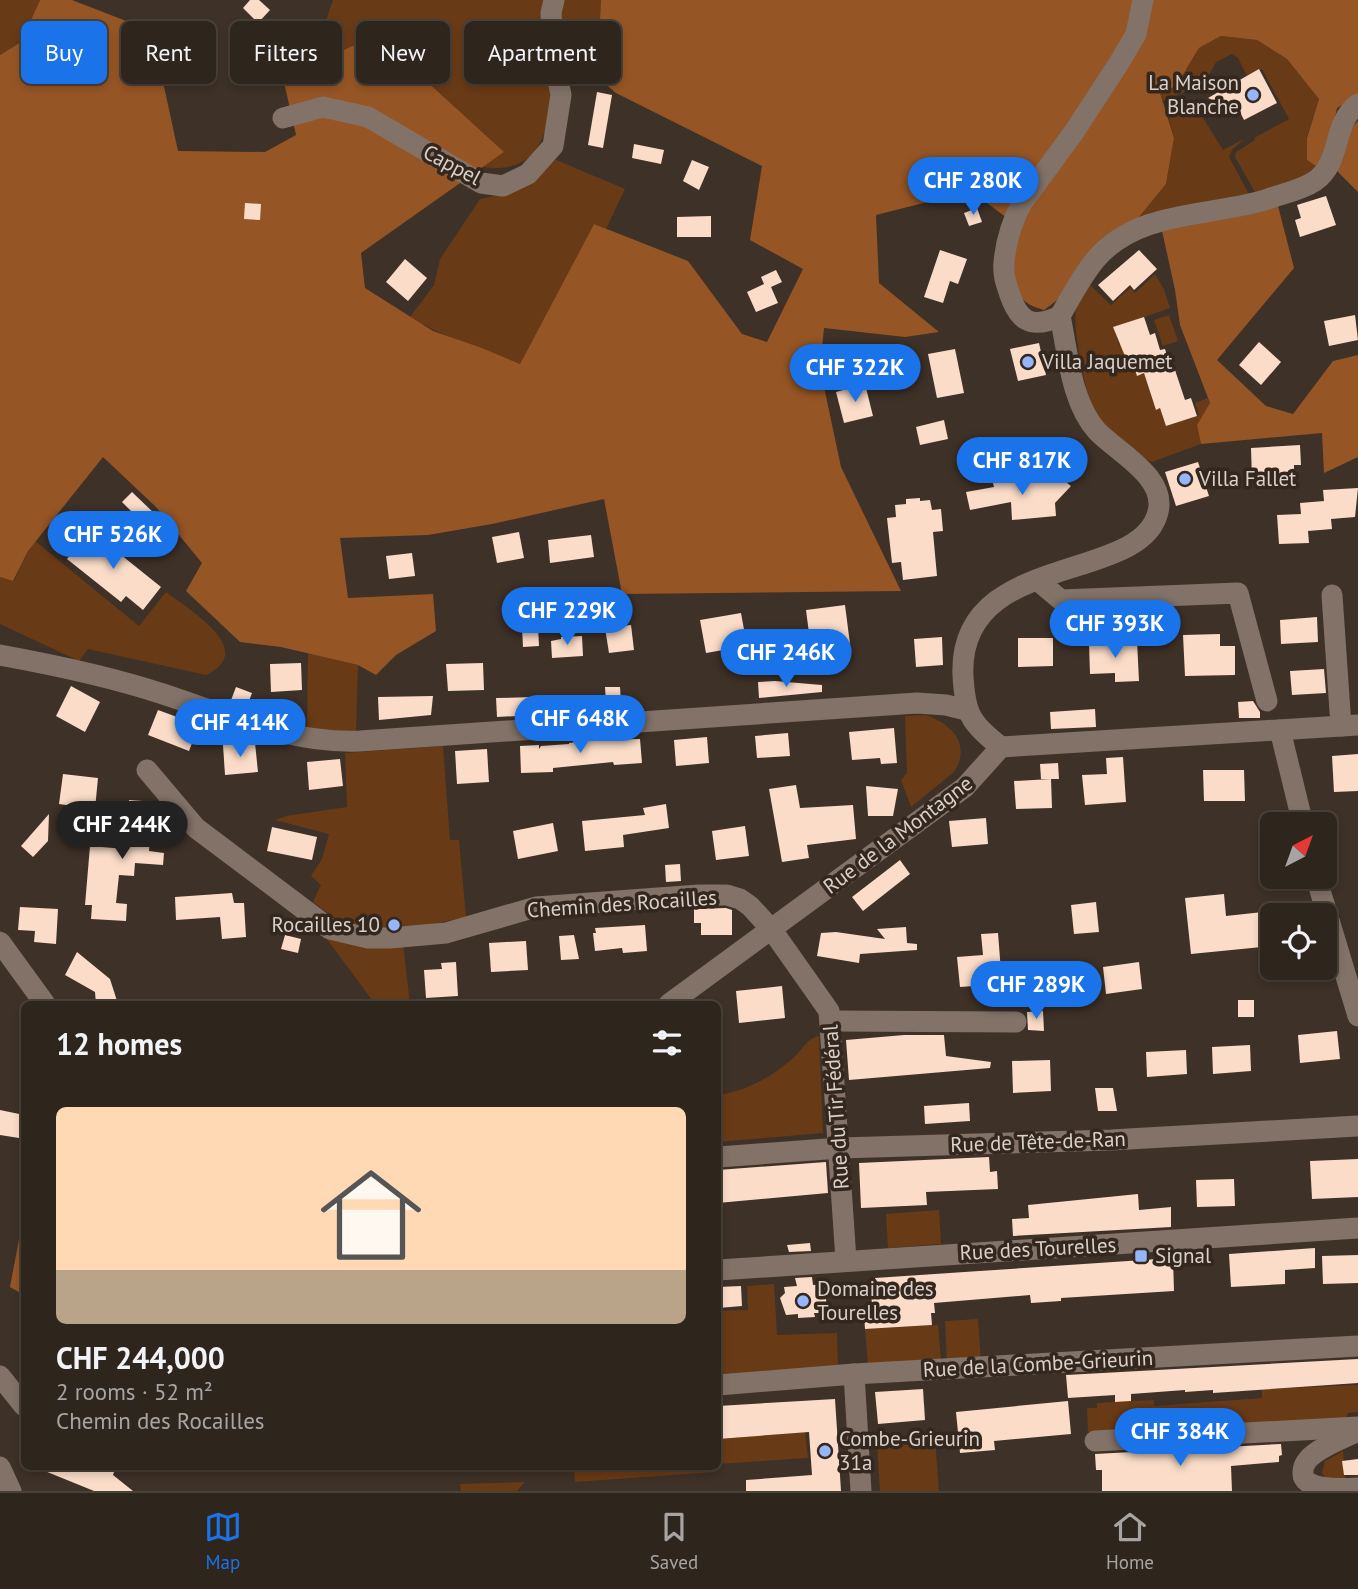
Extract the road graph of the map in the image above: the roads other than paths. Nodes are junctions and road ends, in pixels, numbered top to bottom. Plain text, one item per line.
1 (554, 0) edge
2 (1143, 0) edge
3 (1356, 105) edge
4 (283, 118) dead end
5 (1060, 316) junction
6 (1037, 580) junction
7 (1332, 595) dead end
8 (0, 655) edge
9 (1267, 701) dead end
10 (966, 710) junction
11 (1350, 725) edge
12 (1280, 730) junction
13 (1001, 747) junction
14 (147, 770) dead end
15 (1300, 812) edge
16 (1320, 889) edge
17 (772, 930) junction
18 (0, 942) edge
19 (43, 1001) edge
20 (673, 1001) edge
21 (1358, 1016) edge
22 (830, 1021) junction
23 (1016, 1022) dead end
24 (1358, 1126) edge
25 (840, 1148) junction
26 (721, 1157) edge
27 (1358, 1228) edge
28 (846, 1260) junction
29 (721, 1270) edge
30 (1358, 1346) edge
31 (853, 1374) junction
32 (0, 1376) edge
33 (721, 1385) edge
34 (21, 1403) edge
35 (1358, 1429) edge
36 (1095, 1441) dead end
37 (0, 1467) edge
38 (1358, 1488) edge
39 (11, 1491) edge
40 (861, 1491) edge

1 - 4 street, Cappel
2 - 5 street
3 - 5 street
5 - 6 street
6 - 9 street
6 - 10 street
7 - 11 street
8 - 10 street
10 - 13 street
11 - 12 street
12 - 13 street
12 - 15 street
13 - 17 street, Rue de la Montagne
14 - 17 street, Chemin des Rocailles
16 - 21 street
17 - 20 street, Rue de la Montagne
17 - 22 street, Rue du Tir Fédéral
18 - 19 street
22 - 23 street
22 - 25 street, Rue du Tir Fédéral
24 - 25 street, Rue de Tête-de-Ran
25 - 26 street, Rue de Tête-de-Ran
25 - 28 street, Rue du Tir Fédéral
27 - 28 street, Rue des Tourelles
28 - 29 street, Rue des Tourelles
30 - 31 street, Rue de la Combe-Grieurin
31 - 33 street, Rue de la Combe-Grieurin
31 - 40 street
32 - 34 street
35 - 36 street
35 - 38 street
37 - 39 street

